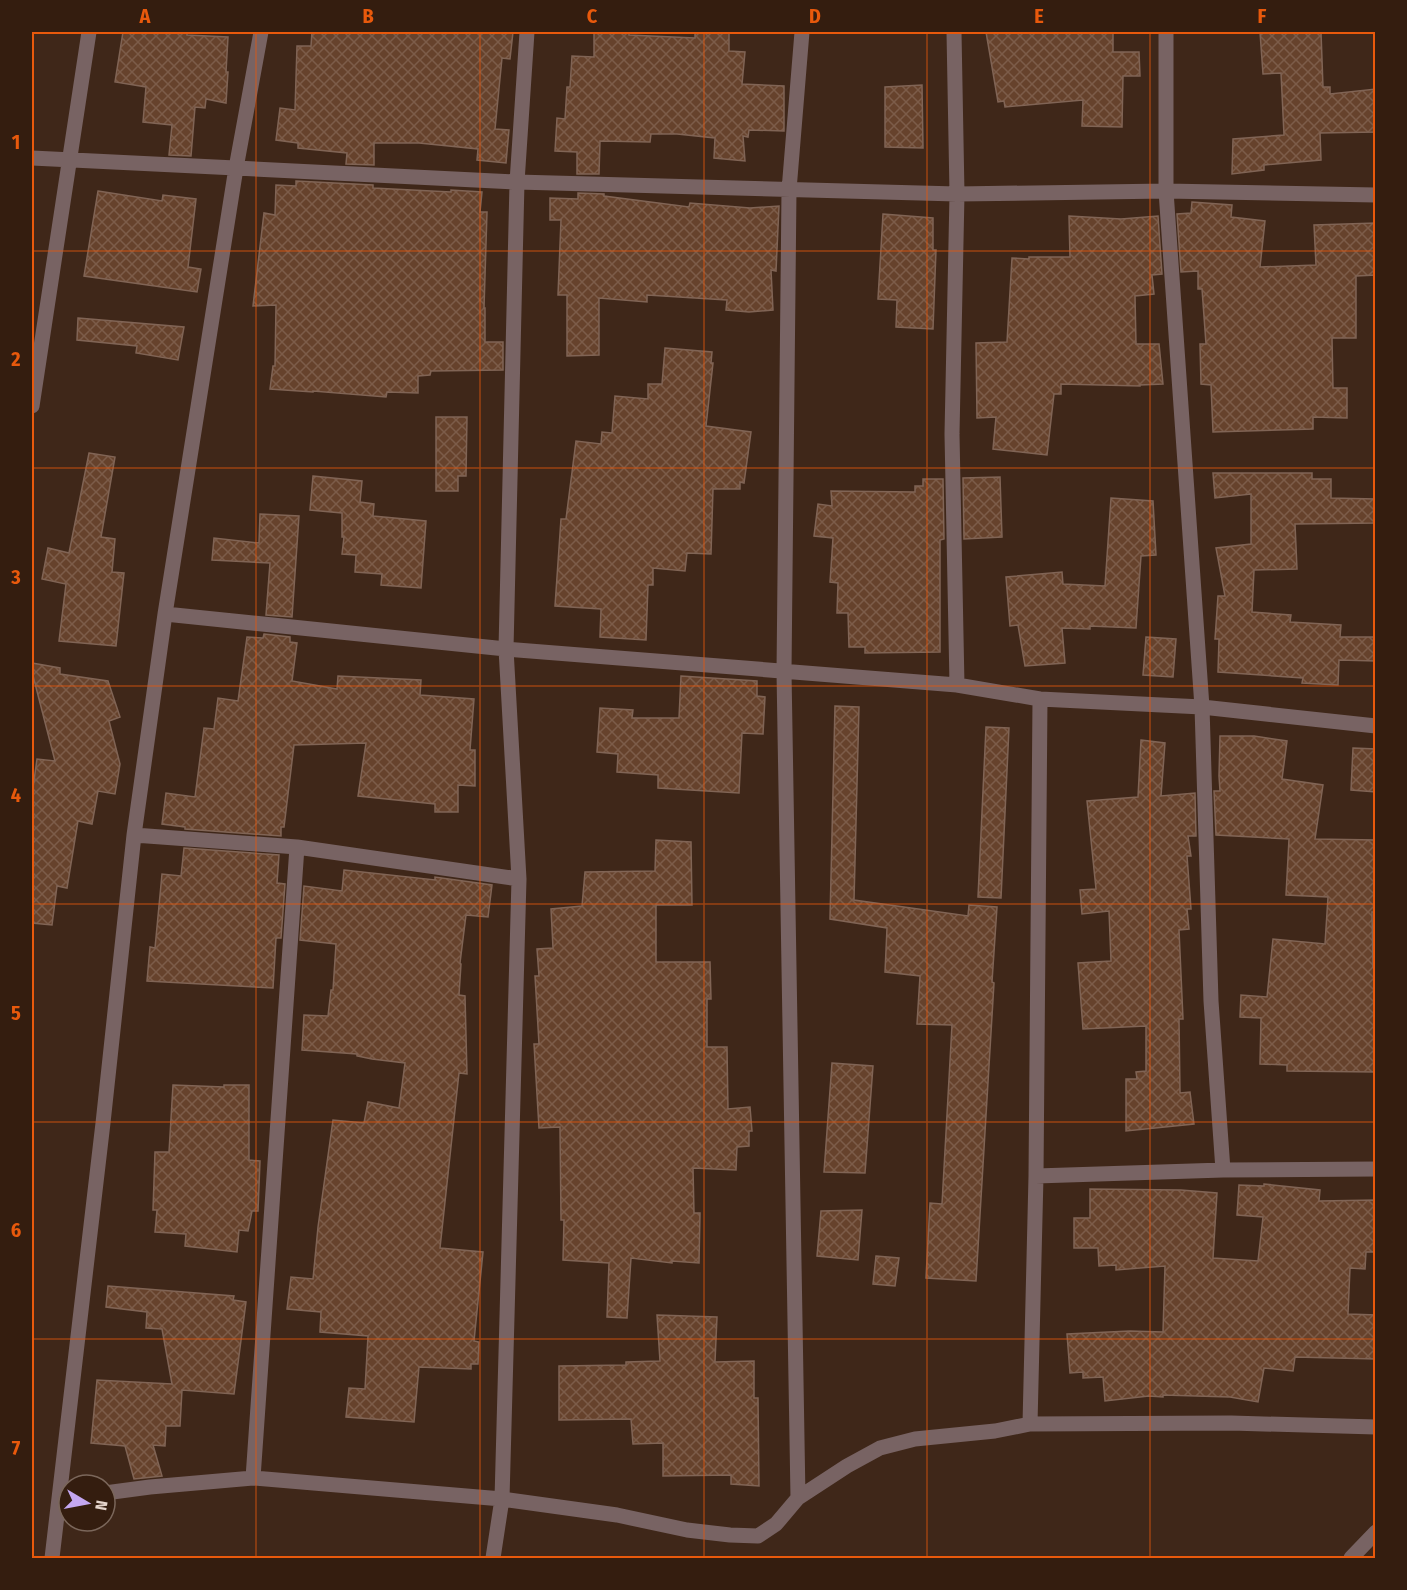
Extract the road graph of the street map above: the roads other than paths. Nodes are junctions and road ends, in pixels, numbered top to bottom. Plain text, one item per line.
1 (89, 32) edge
2 (261, 32) edge
3 (527, 32) edge
4 (802, 32) edge
5 (954, 32) edge
6 (1166, 32) edge
7 (32, 158) edge
8 (70, 160) junction
9 (236, 168) junction
10 (517, 183) junction
11 (789, 190) junction
12 (1166, 191) junction
13 (957, 194) junction
14 (1376, 195) edge
15 (32, 406) edge
16 (165, 614) junction
17 (506, 649) junction
18 (784, 672) junction
19 (957, 685) junction
20 (1041, 699) junction
21 (1202, 707) junction
22 (1376, 726) edge
23 (134, 835) junction
24 (297, 847) junction
25 (519, 879) junction
26 (1376, 1169) edge
27 (1223, 1170) junction
28 (1036, 1176) junction
29 (1030, 1424) junction
30 (1376, 1427) edge
31 (66, 1473) edge
32 (253, 1478) junction
33 (117, 1491) edge
34 (798, 1498) junction
35 (502, 1499) junction
36 (1376, 1532) edge
37 (57, 1533) edge
38 (52, 1558) edge
39 (494, 1558) edge
40 (1352, 1558) edge

1 - 8 street
2 - 9 street
3 - 10 street
4 - 11 street
5 - 13 street
6 - 12 street
7 - 8 street
8 - 9 street
8 - 15 street
9 - 10 street
9 - 16 street
10 - 11 street
10 - 17 street
11 - 13 street
11 - 18 street
12 - 13 street
12 - 14 street
12 - 21 street
13 - 19 street
16 - 17 street
16 - 23 street
17 - 18 street
17 - 25 street
18 - 19 street
18 - 34 street
19 - 20 street
20 - 21 street
20 - 28 street
21 - 22 street
21 - 27 street
23 - 24 street
23 - 31 street
24 - 25 street
24 - 32 street
25 - 35 street
26 - 27 street
27 - 28 street
28 - 29 street
29 - 30 street
29 - 34 street
32 - 33 street
32 - 35 street
34 - 35 street
35 - 39 street
36 - 40 street
37 - 38 street

